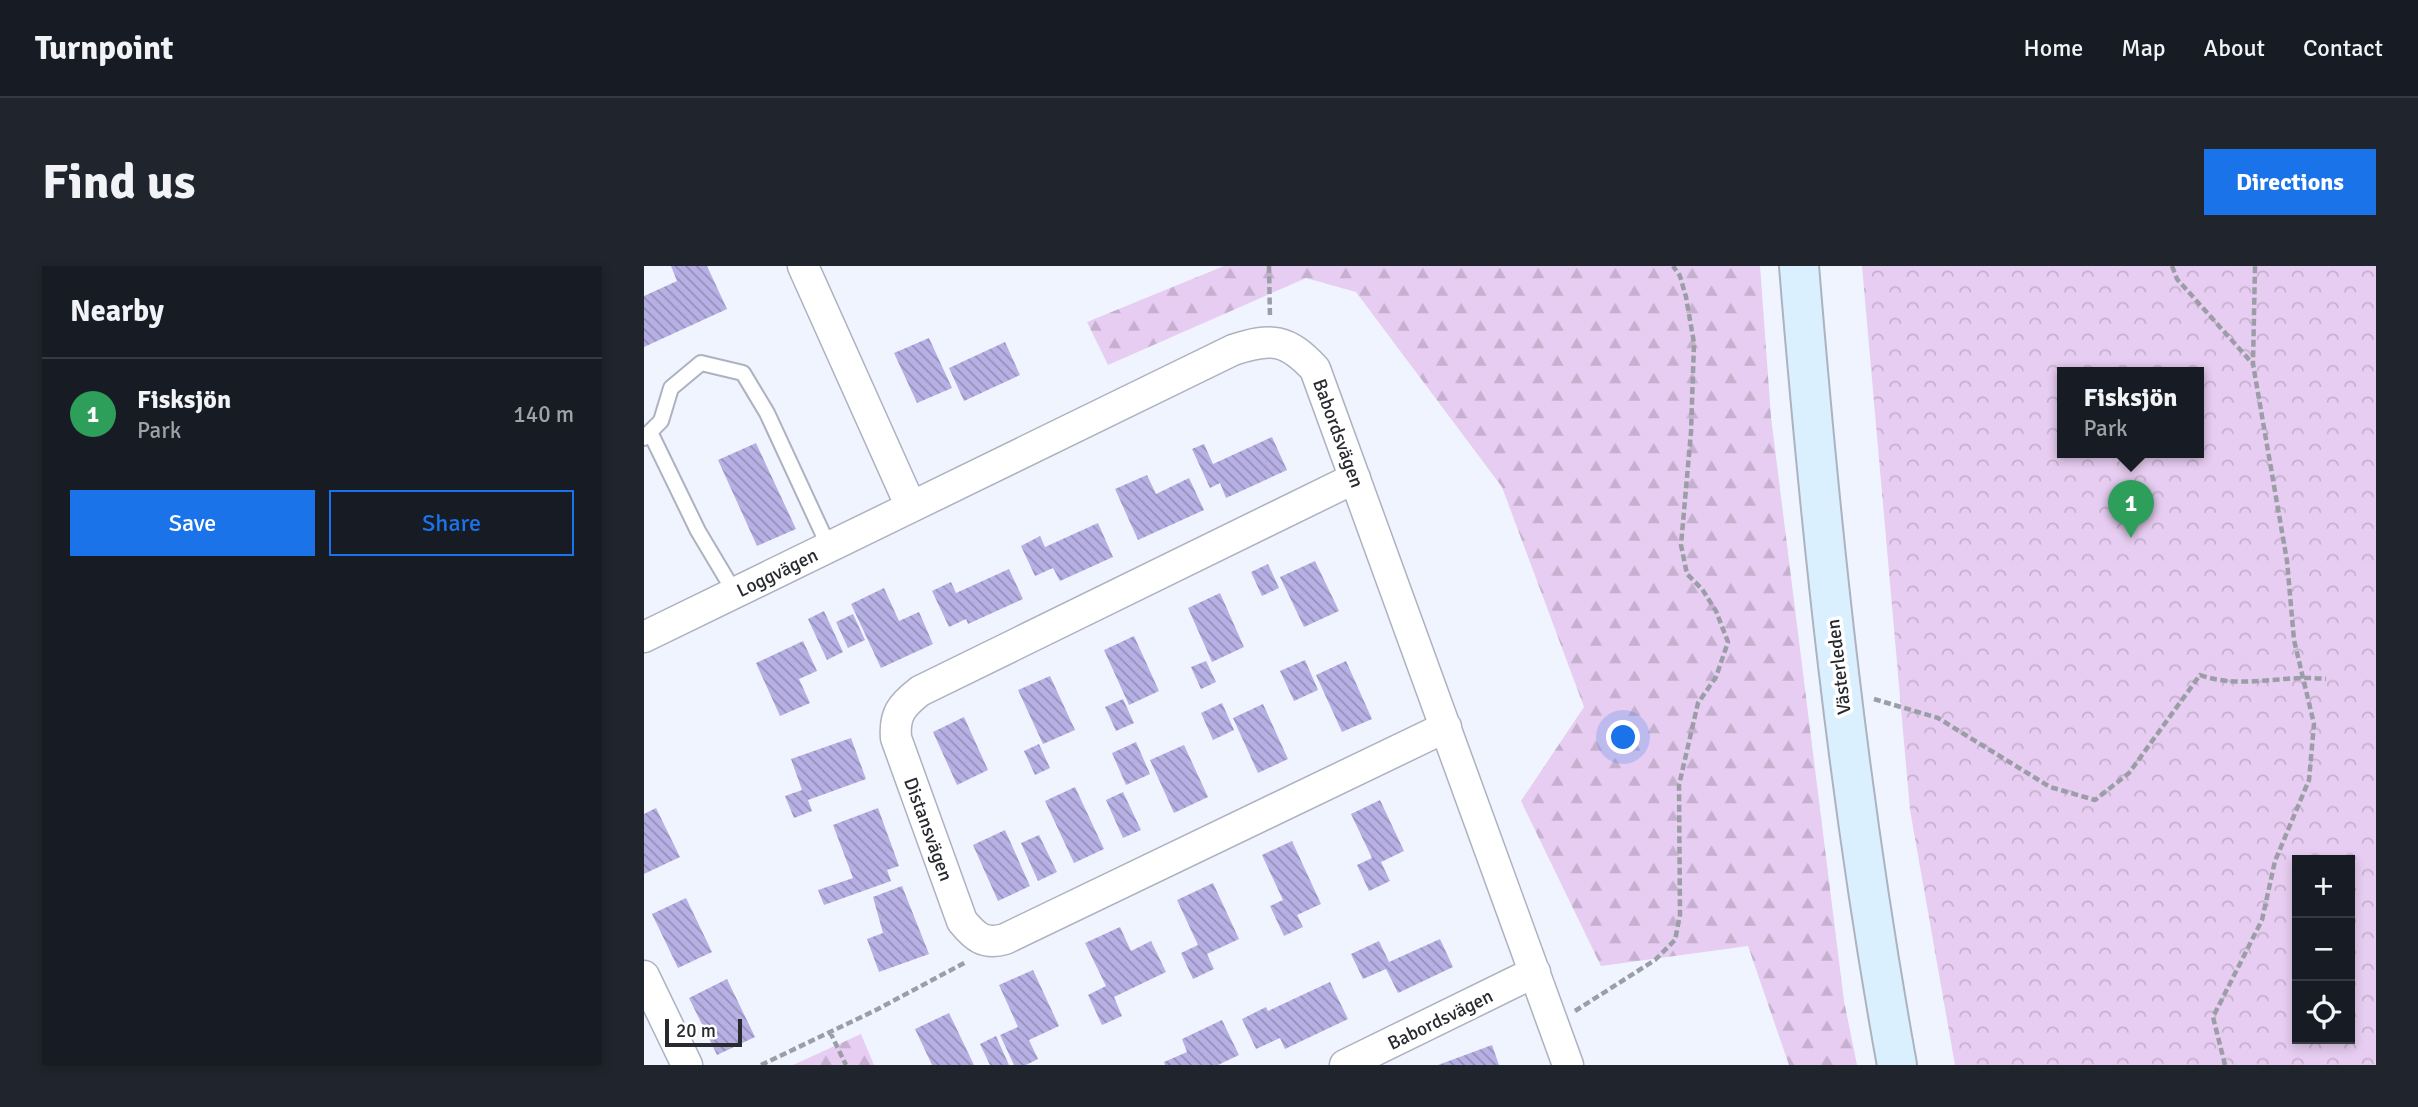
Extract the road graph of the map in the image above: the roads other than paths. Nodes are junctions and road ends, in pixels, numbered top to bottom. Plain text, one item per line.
1 (803, 266) edge
2 (1799, 266) edge
3 (647, 435) edge
4 (1355, 478) junction
5 (911, 507) junction
6 (829, 547) junction
7 (735, 593) junction
8 (644, 637) edge
9 (1446, 727) junction
10 (1535, 972) junction
11 (644, 976) edge
12 (687, 1065) edge
13 (1345, 1065) edge
14 (1568, 1065) edge
15 (1897, 1065) edge

1 - 5 street
2 - 15 street, Västerleden
3 - 6 lane
3 - 7 lane
4 - 5 street, Babordsvägen
4 - 9 street, Babordsvägen
4 - 9 street, Distansvägen
5 - 6 street, Loggvägen
6 - 7 street, Loggvägen
7 - 8 street, Loggvägen
9 - 10 street, Babordsvägen
10 - 13 street, Babordsvägen
10 - 14 street, Babordsvägen
11 - 12 street

